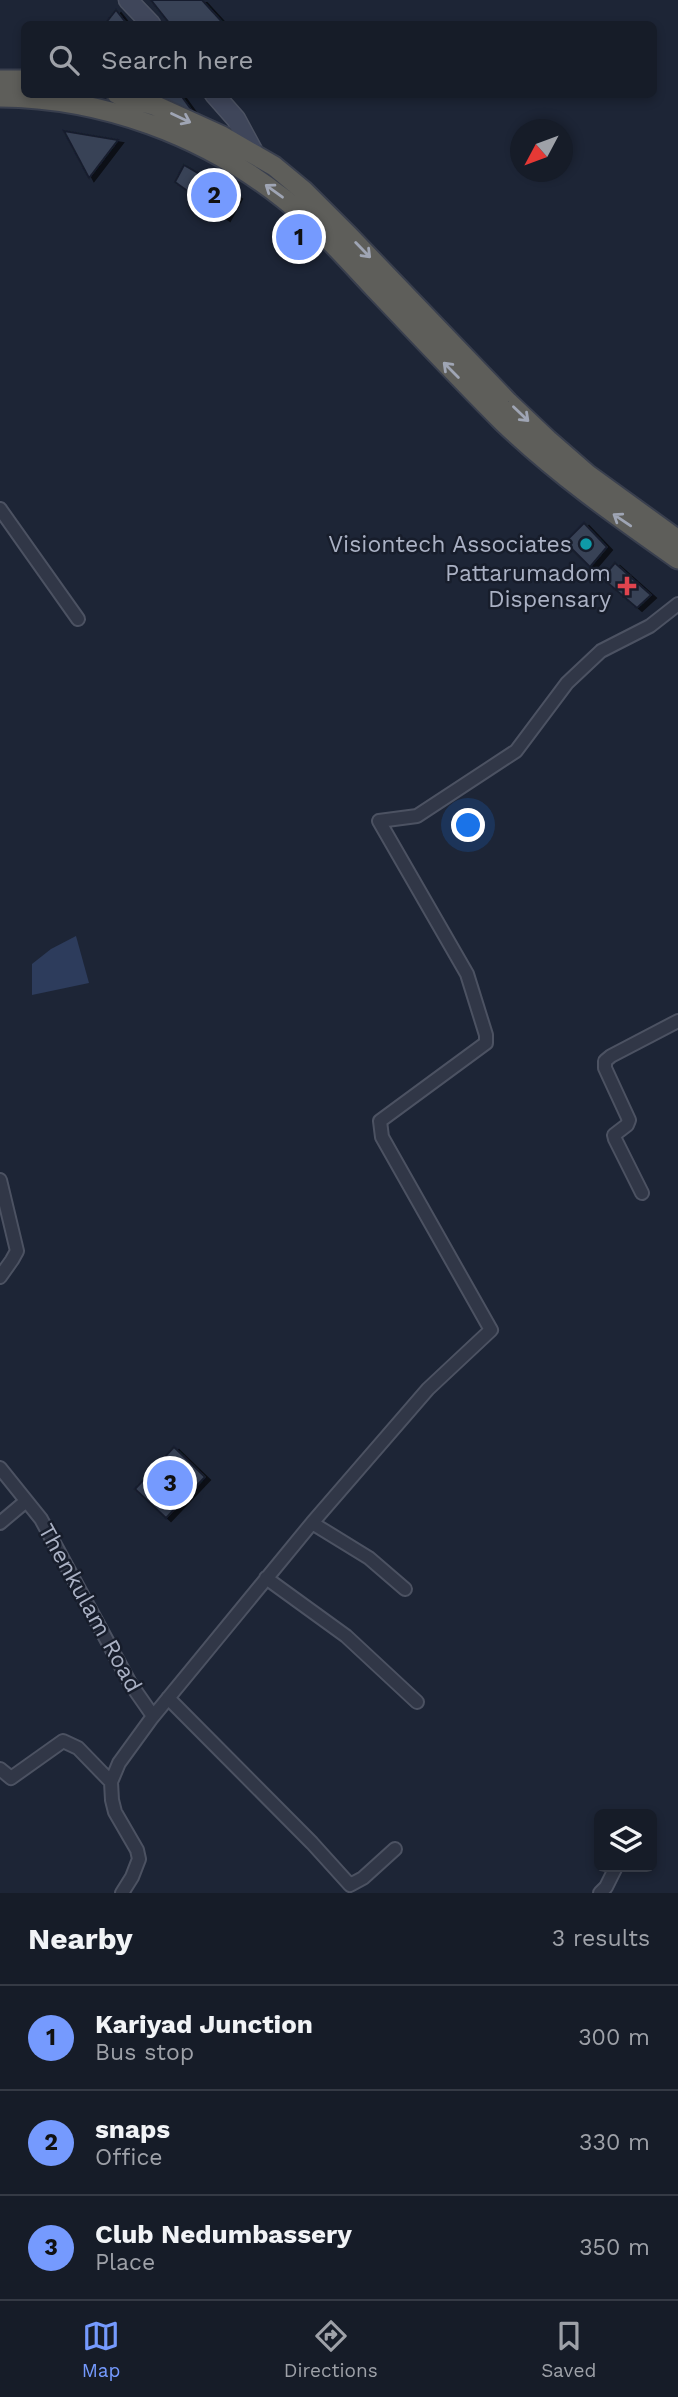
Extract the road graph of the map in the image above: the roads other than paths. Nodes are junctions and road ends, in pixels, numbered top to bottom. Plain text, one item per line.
1 (128, 0) edge
2 (147, 21) edge
3 (21, 79) edge
4 (0, 80) edge
5 (0, 97) edge
6 (21, 97) edge
7 (42, 98) edge
8 (130, 98) edge
9 (218, 98) edge
10 (251, 163) junction
11 (0, 509) edge
12 (678, 540) edge
13 (678, 559) edge
14 (678, 604) edge
15 (78, 619) dead end
16 (678, 1021) edge
17 (0, 1180) edge
18 (642, 1193) dead end
19 (0, 1277) edge
20 (0, 1468) edge
21 (25, 1502) junction
22 (0, 1523) edge
23 (312, 1523) junction
24 (266, 1578) junction
25 (405, 1589) dead end
26 (168, 1698) junction
27 (417, 1702) dead end
28 (153, 1716) junction
29 (0, 1769) edge
30 (111, 1782) junction
31 (395, 1849) dead end
32 (614, 1872) edge
33 (122, 1893) edge
34 (600, 1893) edge

1 - 2 main road
3 - 4 highway
5 - 6 highway
7 - 10 highway
8 -> 10 highway
9 - 10 main road
10 -> 12 highway
13 -> 10 highway
11 - 15 street
14 - 23 street
16 - 18 street
17 - 19 street
20 - 21 street, Thenkulam Road
21 - 22 street
21 - 28 street, Thenkulam Road
23 - 24 street
23 - 25 street
24 - 26 street
24 - 27 street
26 - 28 street
26 - 31 street
28 - 30 street
29 - 30 street
30 - 33 street
32 - 34 street

